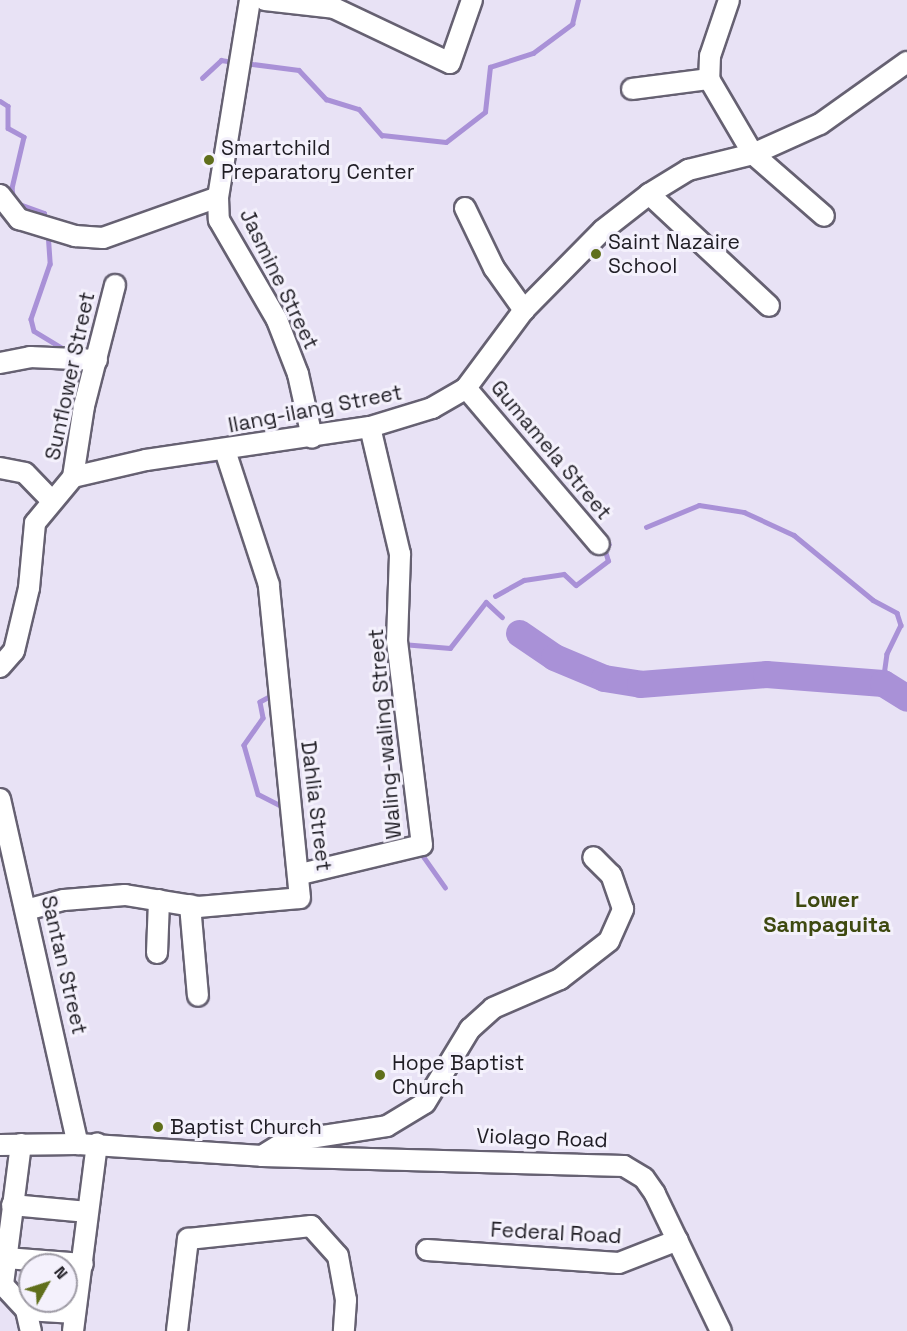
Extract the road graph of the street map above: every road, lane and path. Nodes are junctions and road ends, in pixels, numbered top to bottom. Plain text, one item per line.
1 (250, 0) edge
2 (265, 0) edge
3 (472, 0) edge
4 (729, 0) edge
5 (907, 62) edge
6 (708, 79) junction
7 (632, 89) dead end
8 (753, 154) junction
9 (649, 194) junction
10 (0, 195) edge
11 (218, 196) junction
12 (465, 208) dead end
13 (824, 216) dead end
14 (115, 285) dead end
15 (769, 306) dead end
16 (524, 310) junction
17 (92, 359) junction
18 (0, 363) edge
19 (466, 388) junction
20 (370, 426) junction
21 (312, 437) junction
22 (225, 450) junction
23 (0, 468) edge
24 (73, 477) junction
25 (50, 500) junction
26 (599, 544) dead end
27 (0, 668) edge
28 (0, 799) edge
29 (593, 857) dead end
30 (301, 874) junction
31 (159, 900) junction
32 (190, 905) junction
33 (27, 910) junction
34 (157, 953) dead end
35 (198, 996) dead end
36 (21, 1144) junction
37 (87, 1144) junction
38 (0, 1145) edge
39 (262, 1156) junction
40 (12, 1205) junction
41 (88, 1212) junction
42 (678, 1240) junction
43 (427, 1250) dead end
44 (6, 1258) junction
45 (83, 1264) junction
46 (18, 1301) edge
47 (27, 1313) edge
48 (38, 1313) edge
49 (74, 1322) edge
50 (31, 1331) edge
51 (177, 1331) edge
52 (344, 1331) edge
53 (721, 1331) edge

1 - 11 street, Jasmine Street
2 - 3 street
4 - 6 street
5 - 8 street, Ilang-ilang Street
6 - 7 street
6 - 8 street
8 - 9 street, Ilang-ilang Street
8 - 13 street
9 - 15 street
9 - 16 street, Ilang-ilang Street
10 - 11 street
11 - 21 street, Jasmine Street
12 - 16 street
14 - 17 street, Sunflower Street
16 - 19 street, Ilang-ilang Street
17 - 18 street
17 - 24 street, Sunflower Street
19 - 20 street, Ilang-ilang Street
19 - 26 street, Gumamela Street
20 - 21 street, Ilang-ilang Street
20 - 30 street, Waling-waling Street
21 - 22 street, Ilang-ilang Street
22 - 24 street, Ilang-ilang Street
22 - 30 street, Dahlia Street
23 - 25 street
24 - 25 street
25 - 27 street
28 - 33 street, Santan Street
29 - 39 street
30 - 32 street, Dahlia Street
31 - 32 street, Dahlia Street
31 - 33 street, Dahlia Street
31 - 34 street
32 - 35 street
33 - 37 street, Santan Street
36 - 37 street, Violago Road
36 - 38 street, Violago Road
36 - 40 street
37 - 39 street, Violago Road
37 - 41 street, Santan Street
39 - 42 street, Violago Road
40 - 41 street
40 - 44 street
41 - 45 street, Santan Street
42 - 43 street, Federal Road
42 - 53 street, Violago Road
44 - 45 street
44 - 46 street
45 - 49 street, Santan Street
47 - 50 street
48 - 49 street
51 - 52 street

